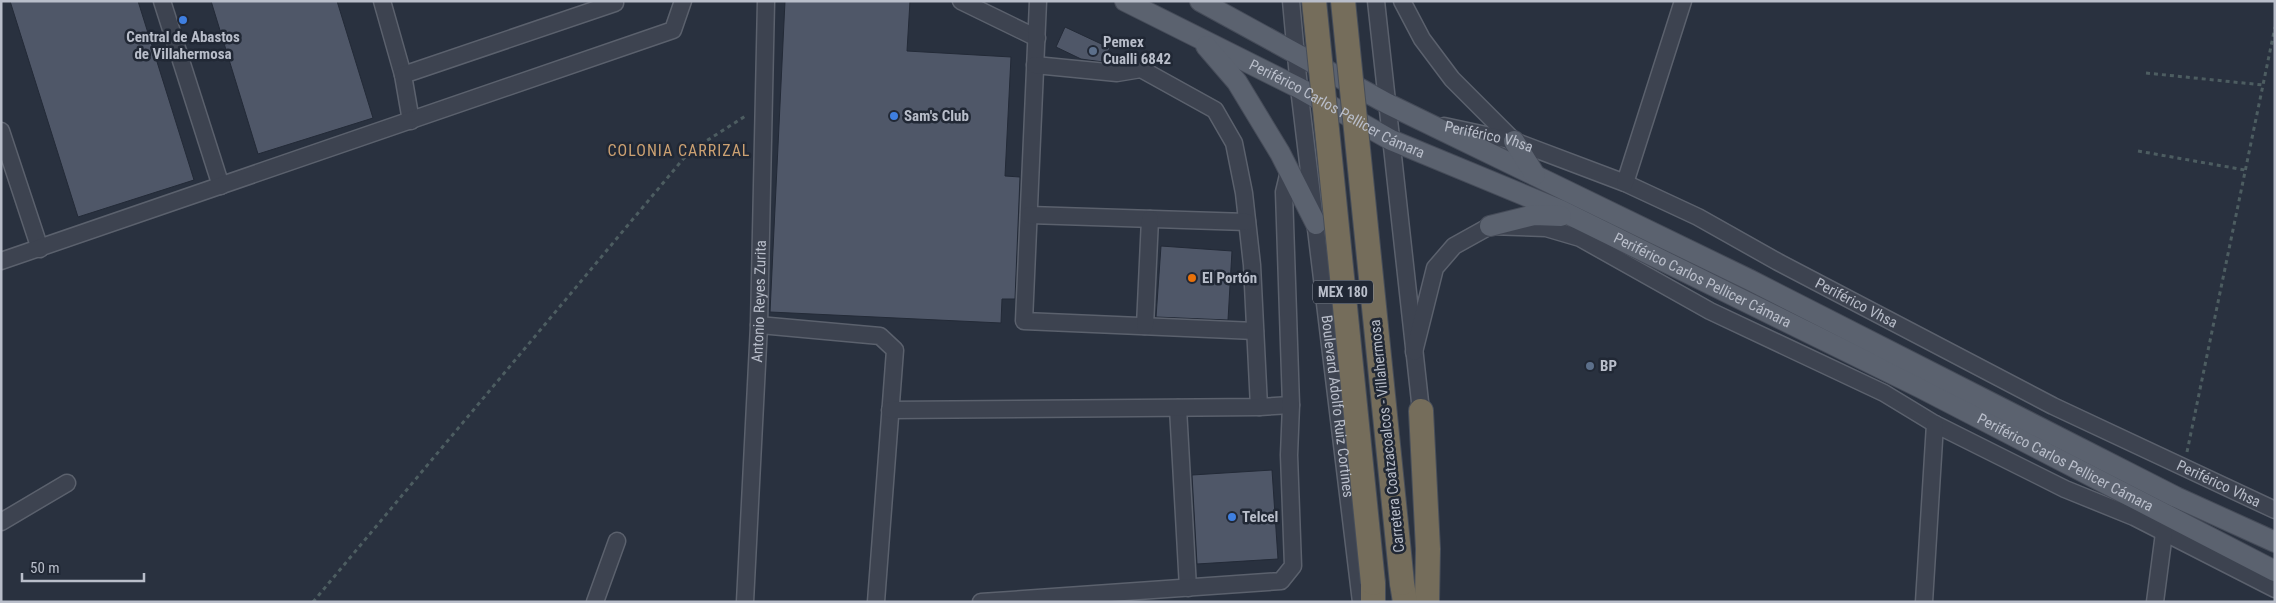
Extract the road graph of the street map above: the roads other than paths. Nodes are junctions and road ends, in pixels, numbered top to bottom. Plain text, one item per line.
1 (162, 1) edge
2 (382, 1) edge
3 (682, 1) edge
4 (766, 1) edge
5 (961, 1) edge
6 (1038, 1) edge
7 (1125, 1) edge
8 (1200, 1) edge
9 (1291, 1) edge
10 (1314, 1) edge
11 (1343, 1) edge
12 (1376, 1) edge
13 (1402, 1) edge
14 (1683, 1) edge
15 (616, 2) edge
16 (1037, 38) junction
17 (1200, 39) junction
18 (1295, 52) junction
19 (1035, 65) junction
20 (403, 75) junction
21 (1299, 88) junction
22 (1388, 104) junction
23 (411, 120) junction
24 (1429, 122) junction
25 (1, 131) edge
26 (1391, 140) junction
27 (1514, 141) junction
28 (1289, 171) junction
29 (1534, 175) junction
30 (1625, 183) junction
31 (221, 186) junction
32 (1029, 215) junction
33 (1574, 217) junction
34 (1150, 219) junction
35 (1247, 222) junction
36 (1316, 224) junction
37 (1490, 226) junction
38 (40, 249) junction
39 (1, 261) edge
40 (759, 325) junction
41 (1145, 326) junction
42 (1255, 331) junction
43 (1414, 352) junction
44 (1291, 405) junction
45 (1259, 407) junction
46 (1178, 408) junction
47 (890, 410) junction
48 (1421, 411) junction
49 (1935, 424) junction
50 (66, 483) dead end
51 (2275, 510) edge
52 (1, 522) edge
53 (2164, 533) junction
54 (617, 541) dead end
55 (2275, 542) edge
56 (2275, 571) edge
57 (1188, 588) junction
58 (2275, 589) edge
59 (1404, 592) edge
60 (1369, 595) edge
61 (595, 602) edge
62 (745, 602) edge
63 (876, 602) edge
64 (981, 602) edge
65 (1427, 602) edge
66 (1439, 602) edge
67 (1924, 602) edge
68 (2154, 602) edge

1 - 31 street
2 - 20 street
3 - 23 street
4 - 40 street, Antonio Reyes Zurita
5 - 16 street
6 - 16 street
7 - 17 main road, Periférico Carlos Pellicer Cámara
8 - 18 main road, Periférico Carlos Pellicer Cámara
9 - 18 street, Boulevard Adolfo Ruiz Cortines
10 - 60 highway, Carretera Coatzacoalcos - Villahermosa / MEX 180, bridge
11 - 59 highway, Carretera Coatzacoalcos - Villahermosa / MEX 180, bridge
12 - 22 street
13 - 27 street
14 - 30 street
15 - 20 street
16 - 19 street
17 - 21 main road, Periférico Carlos Pellicer Cámara
17 - 28 main road
18 - 21 street, Boulevard Adolfo Ruiz Cortines
18 - 22 main road, Periférico Carlos Pellicer Cámara
19 - 32 street
19 - 35 street
20 - 23 street
21 - 26 main road, Periférico Carlos Pellicer Cámara
21 - 36 street, Boulevard Adolfo Ruiz Cortines
22 - 24 main road, Periférico Carlos Pellicer Cámara
22 - 26 street
23 - 31 street
24 - 27 street, Periférico Vhsa
24 - 29 main road, Periférico Carlos Pellicer Cámara
25 - 38 street
26 - 33 main road, Periférico Carlos Pellicer Cámara
26 - 43 street
27 - 29 main road
27 - 30 street, Periférico Vhsa
28 - 36 main road
28 - 44 street
29 - 55 main road, Periférico Carlos Pellicer Cámara
30 - 51 street, Periférico Vhsa
31 - 38 street
32 - 34 street
32 - 41 street
33 - 37 main road
33 - 56 main road, Periférico Carlos Pellicer Cámara
34 - 35 street
34 - 41 street
35 - 42 street
36 - 60 street, Boulevard Adolfo Ruiz Cortines
37 - 43 street
37 - 49 street
38 - 39 street
40 - 47 street
40 - 62 street, Antonio Reyes Zurita
41 - 42 street
42 - 45 street
43 - 48 street
44 - 45 street
44 - 57 street
45 - 46 street
46 - 47 street
46 - 57 street
47 - 63 street
48 - 65 highway
48 - 66 street
49 - 53 street
49 - 67 street
50 - 52 street
53 - 58 street
53 - 68 street
54 - 61 street
57 - 64 street

